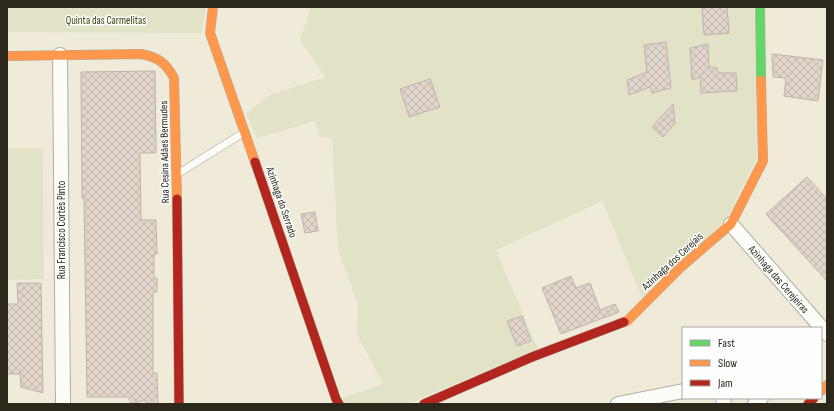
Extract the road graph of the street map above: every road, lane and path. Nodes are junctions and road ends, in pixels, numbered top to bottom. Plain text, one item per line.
1 (213, 7) edge
2 (760, 7) edge
3 (60, 55) junction
4 (7, 56) edge
5 (245, 132) junction
6 (177, 174) junction
7 (731, 224) junction
8 (820, 327) edge
9 (682, 391) edge
10 (63, 404) edge
11 (179, 404) edge
12 (339, 404) edge
13 (424, 404) edge
14 (618, 404) edge

1 - 5 street, Azinhaga do Serrado
2 - 7 street, Azinhaga dos Cerejais
3 - 4 street, Rua Cesina Adães Bermudes
3 - 6 street, Rua Cesina Adães Bermudes
3 - 10 street, Rua Francisco Cortês Pinto
5 - 6 lane
5 - 12 street, Azinhaga do Serrado
6 - 11 street, Rua Cesina Adães Bermudes
7 - 8 street, Azinhaga das Cerejeiras
7 - 13 street, Azinhaga dos Cerejais
9 - 14 street

